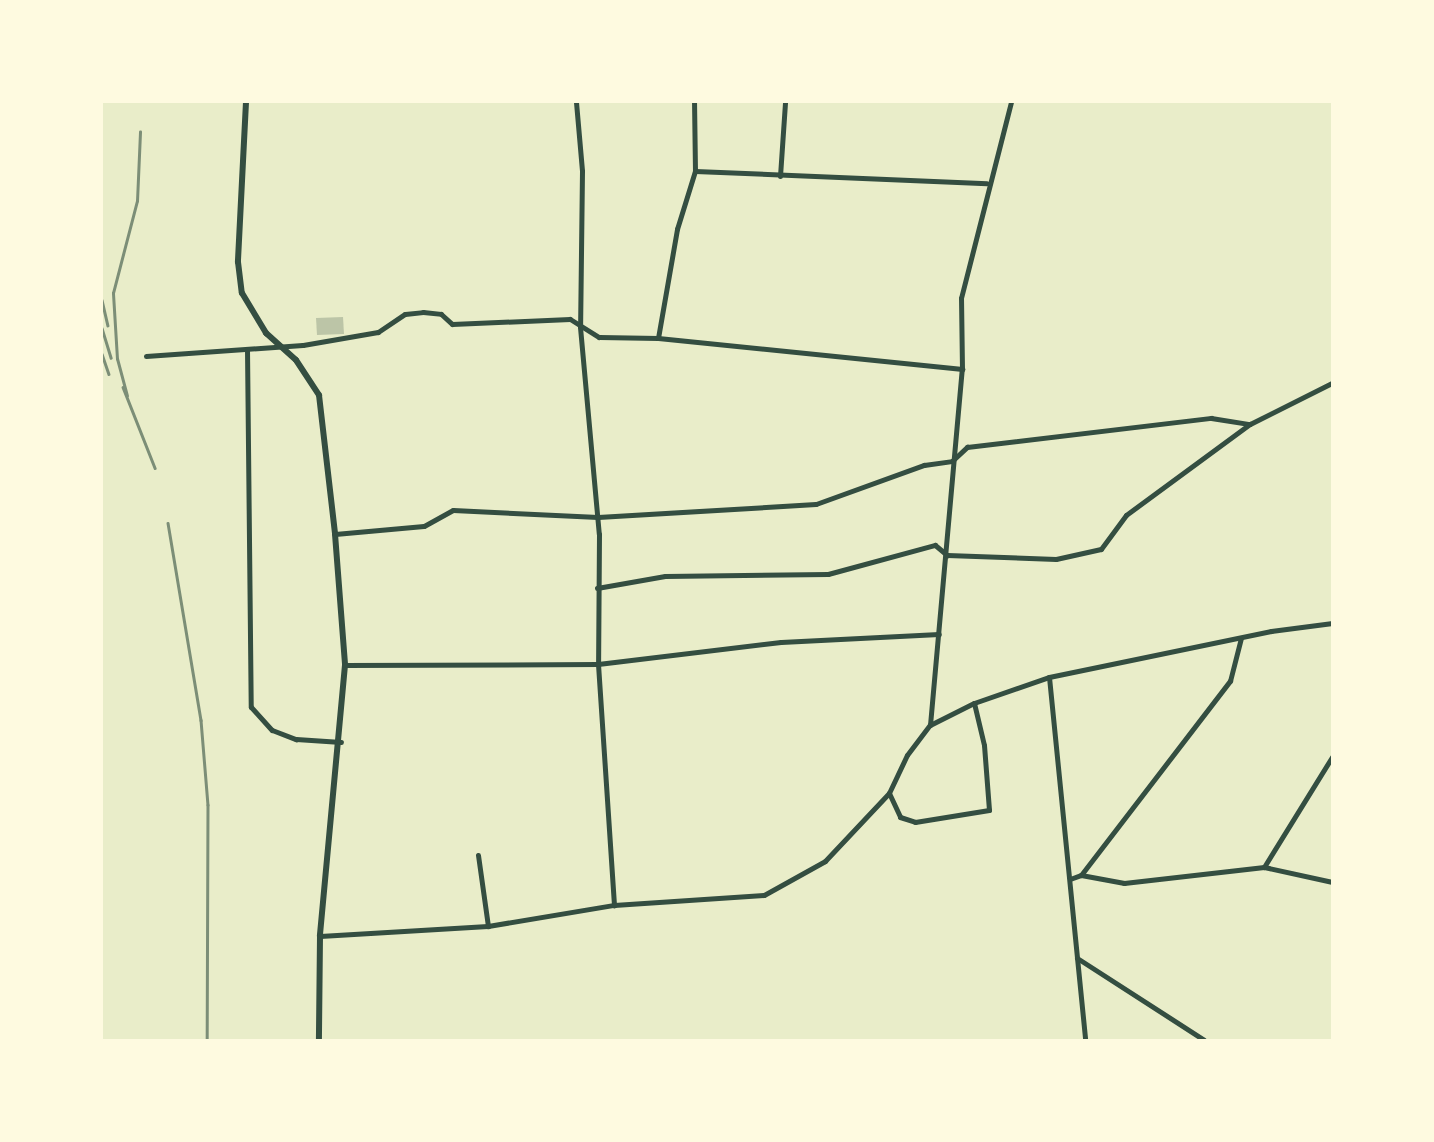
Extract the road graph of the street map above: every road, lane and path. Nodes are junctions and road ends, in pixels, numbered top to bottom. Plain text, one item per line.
1 (246, 102) edge
2 (576, 102) edge
3 (694, 102) edge
4 (785, 102) edge
5 (1011, 102) edge
6 (695, 171) junction
7 (780, 176) junction
8 (987, 183) junction
9 (580, 327) junction
10 (658, 338) junction
11 (281, 346) junction
12 (247, 349) junction
13 (146, 356) dead end
14 (962, 369) junction
15 (1332, 383) edge
16 (1250, 425) junction
17 (952, 461) junction
18 (598, 517) junction
19 (335, 534) junction
20 (947, 555) junction
21 (597, 588) junction
22 (1332, 623) edge
23 (939, 634) junction
24 (1241, 638) junction
25 (598, 664) junction
26 (345, 666) junction
27 (1049, 677) junction
28 (974, 703) junction
29 (930, 725) junction
30 (341, 743) junction
31 (1332, 757) edge
32 (1323, 774) junction
33 (1332, 776) edge
34 (890, 793) junction
35 (478, 855) dead end
36 (1264, 867) junction
37 (1081, 875) junction
38 (1070, 878) junction
39 (1332, 882) edge
40 (614, 905) junction
41 (488, 926) junction
42 (320, 936) junction
43 (1077, 958) junction
44 (319, 1041) edge
45 (1085, 1041) edge
46 (1204, 1041) edge

1 - 11 street
2 - 9 street
3 - 6 street
4 - 7 street
5 - 8 street
6 - 7 street
6 - 10 street
7 - 8 street
8 - 14 street
9 - 10 street
9 - 11 street
9 - 18 street
10 - 14 street
11 - 12 street
11 - 19 street
12 - 13 street
12 - 30 street
14 - 17 street
15 - 16 street
16 - 17 street
16 - 20 street
17 - 18 street
17 - 20 street
18 - 19 street
18 - 21 street
19 - 26 street
20 - 21 street
20 - 23 street
21 - 25 street
22 - 24 street
23 - 25 street
23 - 29 street
24 - 27 street
24 - 37 street
25 - 26 street
25 - 40 street
26 - 30 street
27 - 28 street
27 - 38 street
28 - 29 street
28 - 34 street
29 - 34 street
30 - 42 street
31 - 32 street
32 - 33 street
32 - 36 street
34 - 40 street
35 - 41 street
36 - 37 street
36 - 39 street
37 - 38 street
38 - 43 street
40 - 41 street
41 - 42 street
42 - 44 street
43 - 45 street
43 - 46 street

